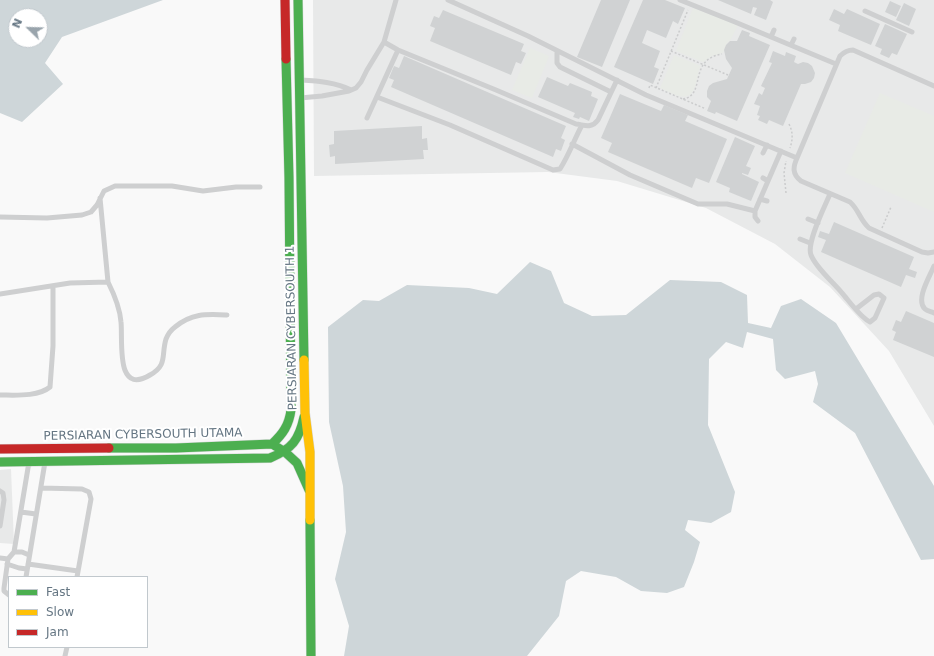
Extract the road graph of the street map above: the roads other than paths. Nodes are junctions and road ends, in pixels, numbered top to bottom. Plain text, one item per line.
1 (285, 0) edge
2 (298, 0) edge
3 (396, 0) edge
4 (450, 0) edge
5 (680, 0) edge
6 (864, 11) dead end
7 (774, 30) dead end
8 (912, 32) dead end
9 (771, 37) junction
10 (794, 39) dead end
11 (384, 42) junction
12 (791, 45) junction
13 (814, 47) dead end
14 (398, 50) junction
15 (557, 51) junction
16 (811, 53) junction
17 (836, 64) junction
18 (287, 80) junction
19 (300, 80) junction
20 (617, 80) junction
21 (934, 86) edge
22 (351, 90) junction
23 (611, 92) junction
24 (377, 97) junction
25 (287, 98) junction
26 (300, 98) junction
27 (368, 118) dead end
28 (582, 125) junction
29 (572, 144) junction
30 (767, 145) junction
31 (781, 151) junction
32 (763, 153) dead end
33 (797, 158) junction
34 (763, 178) dead end
35 (768, 181) junction
36 (260, 187) dead end
37 (830, 194) junction
38 (100, 198) junction
39 (760, 199) junction
40 (766, 201) dead end
41 (755, 211) junction
42 (0, 217) edge
43 (808, 219) dead end
44 (758, 221) dead end
45 (818, 223) junction
46 (800, 239) dead end
47 (810, 243) junction
48 (934, 254) edge
49 (934, 266) edge
50 (108, 282) junction
51 (53, 286) junction
52 (0, 294) edge
53 (856, 309) junction
54 (934, 313) edge
55 (227, 315) dead end
56 (0, 395) edge
57 (305, 413) junction
58 (272, 444) junction
59 (0, 449) edge
60 (285, 452) junction
61 (30, 461) junction
62 (46, 461) junction
63 (0, 462) edge
64 (41, 488) junction
65 (0, 491) edge
66 (310, 492) junction
67 (21, 512) junction
68 (36, 514) junction
69 (0, 526) edge
70 (14, 552) junction
71 (29, 555) junction
72 (0, 558) edge
73 (8, 561) junction
74 (27, 566) junction
75 (78, 574) edge
76 (26, 576) edge
77 (8, 594) edge
78 (311, 656) edge

1 - 18 street, PERSIARAN CYBERSOUTH 1
2 - 19 street, PERSIARAN CYBERSOUTH 1
3 - 11 lane
4 - 15 lane
5 - 9 lane
6 - 8 lane
7 - 9 lane
9 - 12 lane
10 - 12 lane
11 - 14 lane
11 - 22 lane
12 - 16 lane
13 - 16 lane
14 - 24 lane
14 - 28 lane
15 - 20 lane
15 - 23 lane
16 - 17 lane
17 - 21 lane
17 - 33 lane
18 - 19 lane
18 - 25 street, PERSIARAN CYBERSOUTH 1
19 - 22 lane
19 - 26 street, PERSIARAN CYBERSOUTH 1
20 - 23 lane
20 - 30 lane
22 - 26 lane
23 - 28 lane
24 - 27 lane
24 - 29 lane
25 - 26 lane
25 - 58 street, PERSIARAN CYBERSOUTH 1
26 - 57 street, PERSIARAN CYBERSOUTH 1
28 - 29 lane
29 - 41 lane
30 - 31 lane
30 - 32 lane
31 - 33 lane
31 - 35 lane
33 - 37 lane
34 - 35 lane
35 - 39 lane
36 - 38 lane
37 - 45 lane
37 - 48 lane
38 - 42 lane
38 - 50 lane
39 - 40 lane
39 - 41 lane
41 - 44 lane
43 - 45 lane
45 - 47 lane
46 - 47 lane
47 - 53 lane
49 - 54 lane
50 - 51 lane
50 - 55 lane
51 - 52 lane
51 - 56 lane
53 - 53 lane
57 - 60 street
57 - 66 street, PERSIARAN CYBERSOUTH 1
58 - 59 street, PERSIARAN CYBERSOUTH UTAMA
58 - 60 street
60 - 62 street, PERSIARAN CYBERSOUTH UTAMA
60 - 66 street
61 - 62 street, PERSIARAN CYBERSOUTH UTAMA
61 - 63 street, PERSIARAN CYBERSOUTH UTAMA
61 - 67 lane
62 - 64 lane
64 - 68 lane
64 - 75 lane
65 - 69 lane
66 - 78 street, PERSIARAN CYBERSOUTH 1
67 - 68 lane
67 - 70 lane
68 - 71 lane
70 - 71 lane
70 - 73 lane
71 - 74 lane
72 - 73 lane
73 - 74 lane
73 - 77 lane
74 - 75 lane
74 - 76 lane

